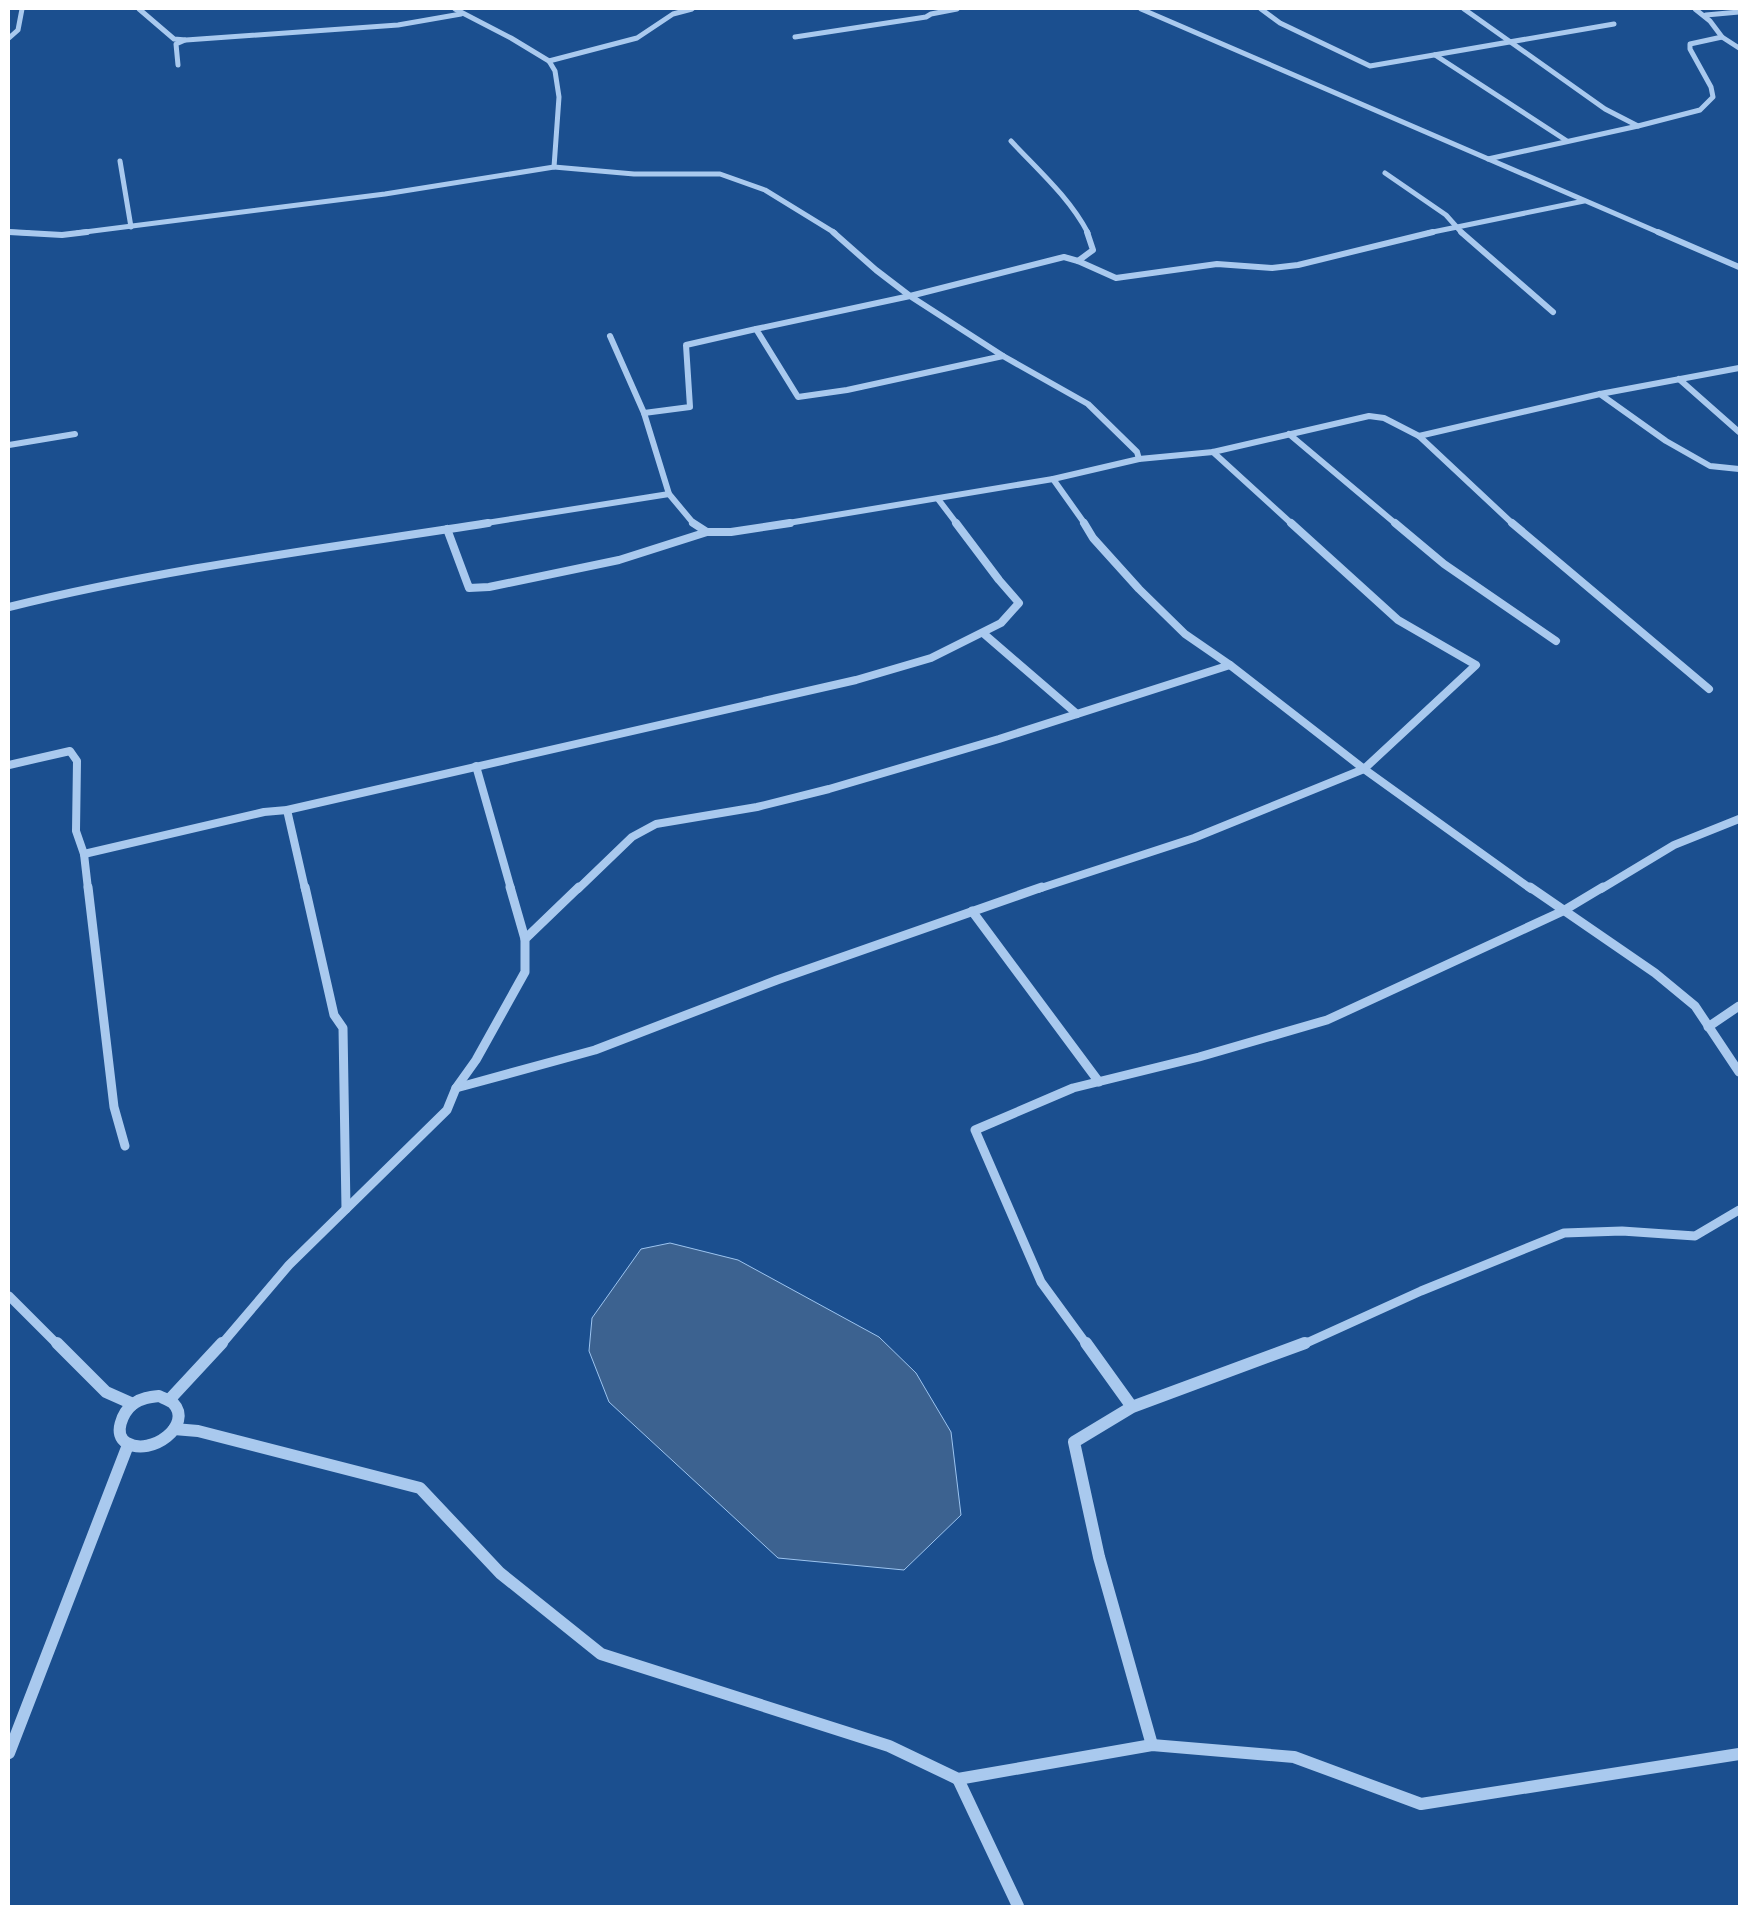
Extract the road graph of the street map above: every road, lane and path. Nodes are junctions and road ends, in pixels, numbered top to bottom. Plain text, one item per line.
1 (22, 9) edge
2 (138, 9) edge
3 (455, 9) edge
4 (692, 9) edge
5 (957, 9) edge
6 (1141, 9) edge
7 (1261, 9) edge
8 (1464, 9) edge
9 (1695, 9) edge
10 (1739, 12) edge
11 (461, 14) junction
12 (1706, 15) junction
13 (1614, 24) dead end
14 (795, 37) dead end
15 (1722, 37) junction
16 (9, 38) edge
17 (185, 40) junction
18 (1507, 41) junction
19 (1739, 48) edge
20 (1435, 55) junction
21 (549, 61) junction
22 (178, 65) dead end
23 (1638, 126) junction
24 (1011, 141) dead end
25 (1567, 142) junction
26 (1488, 159) junction
27 (120, 161) dead end
28 (554, 167) junction
29 (1384, 173) dead end
30 (1584, 201) junction
31 (131, 227) junction
32 (1455, 227) junction
33 (9, 232) edge
34 (1078, 260) junction
35 (1739, 267) edge
36 (910, 296) junction
37 (1554, 312) dead end
38 (756, 329) junction
39 (610, 336) dead end
40 (1003, 356) junction
41 (1739, 368) edge
42 (1679, 379) junction
43 (1600, 394) junction
44 (644, 413) junction
45 (1739, 432) edge
46 (76, 434) dead end
47 (1289, 434) junction
48 (1420, 436) junction
49 (9, 445) edge
50 (1214, 452) junction
51 (1139, 459) junction
52 (1739, 469) edge
53 (1054, 479) junction
54 (669, 494) junction
55 (938, 498) junction
56 (447, 529) junction
57 (707, 532) junction
58 (9, 606) edge
59 (983, 633) junction
60 (1556, 641) dead end
61 (1230, 665) junction
62 (1710, 689) dead end
63 (1077, 714) junction
64 (9, 765) edge
65 (476, 766) junction
66 (1364, 769) junction
67 (287, 810) junction
68 (1739, 819) edge
69 (84, 854) junction
70 (972, 911) junction
71 (1563, 911) junction
72 (525, 939) junction
73 (1739, 1006) edge
74 (1708, 1027) junction
75 (1739, 1072) edge
76 (1099, 1082) junction
77 (456, 1088) junction
78 (125, 1146) dead end
79 (346, 1209) junction
80 (1739, 1210) edge
81 (9, 1296) edge
82 (170, 1399) junction
83 (133, 1404) junction
84 (1132, 1407) junction
85 (174, 1429) junction
86 (128, 1445) junction
87 (1152, 1745) junction
88 (9, 1754) edge
89 (1739, 1754) edge
90 (958, 1779) junction
91 (1018, 1906) edge

1 - 16 street
2 - 17 street
3 - 11 street
4 - 21 street
5 - 14 street
6 - 26 street
7 - 20 street
8 - 18 street
9 - 12 street
10 - 12 street
11 - 17 street
11 - 21 street
12 - 15 street
13 - 18 street
15 - 19 street
15 - 23 street
17 - 22 street
18 - 20 street
18 - 23 street
20 - 25 street
21 - 28 street
23 - 25 street
24 - 34 street
25 - 26 street
26 - 30 street
27 - 31 street
28 - 31 street
28 - 36 street
29 - 32 street
30 - 32 street
30 - 35 street
31 - 33 street
32 - 34 street
32 - 37 street
34 - 36 street
36 - 38 street
36 - 40 street
38 - 40 street
38 - 44 street
39 - 44 street
40 - 51 street
41 - 42 street
42 - 43 street
42 - 45 street
43 - 48 street
43 - 52 street
44 - 54 street
46 - 49 street
47 - 48 street
47 - 50 street
47 - 60 street
48 - 62 street
50 - 51 street
50 - 66 street
51 - 53 street
53 - 55 street
53 - 61 street
54 - 56 street
54 - 57 street
55 - 57 street
55 - 59 street
56 - 57 street
56 - 58 street
59 - 63 street
59 - 65 street
61 - 63 street
61 - 66 street
63 - 72 street
64 - 69 street
65 - 67 street
65 - 72 street
66 - 70 street
66 - 71 street
67 - 69 street
67 - 79 street
68 - 71 street
69 - 78 street
70 - 76 street
70 - 77 street
71 - 74 street
71 - 76 street
72 - 77 street
73 - 74 street
74 - 75 street
76 - 84 street
77 - 79 street
79 - 82 street
80 - 84 street
81 - 83 street
82 - 83 street
82 - 85 street
83 - 86 street
84 - 87 street
85 - 86 street
85 - 90 street
86 - 88 street
87 - 89 street
87 - 90 street
90 - 91 street

